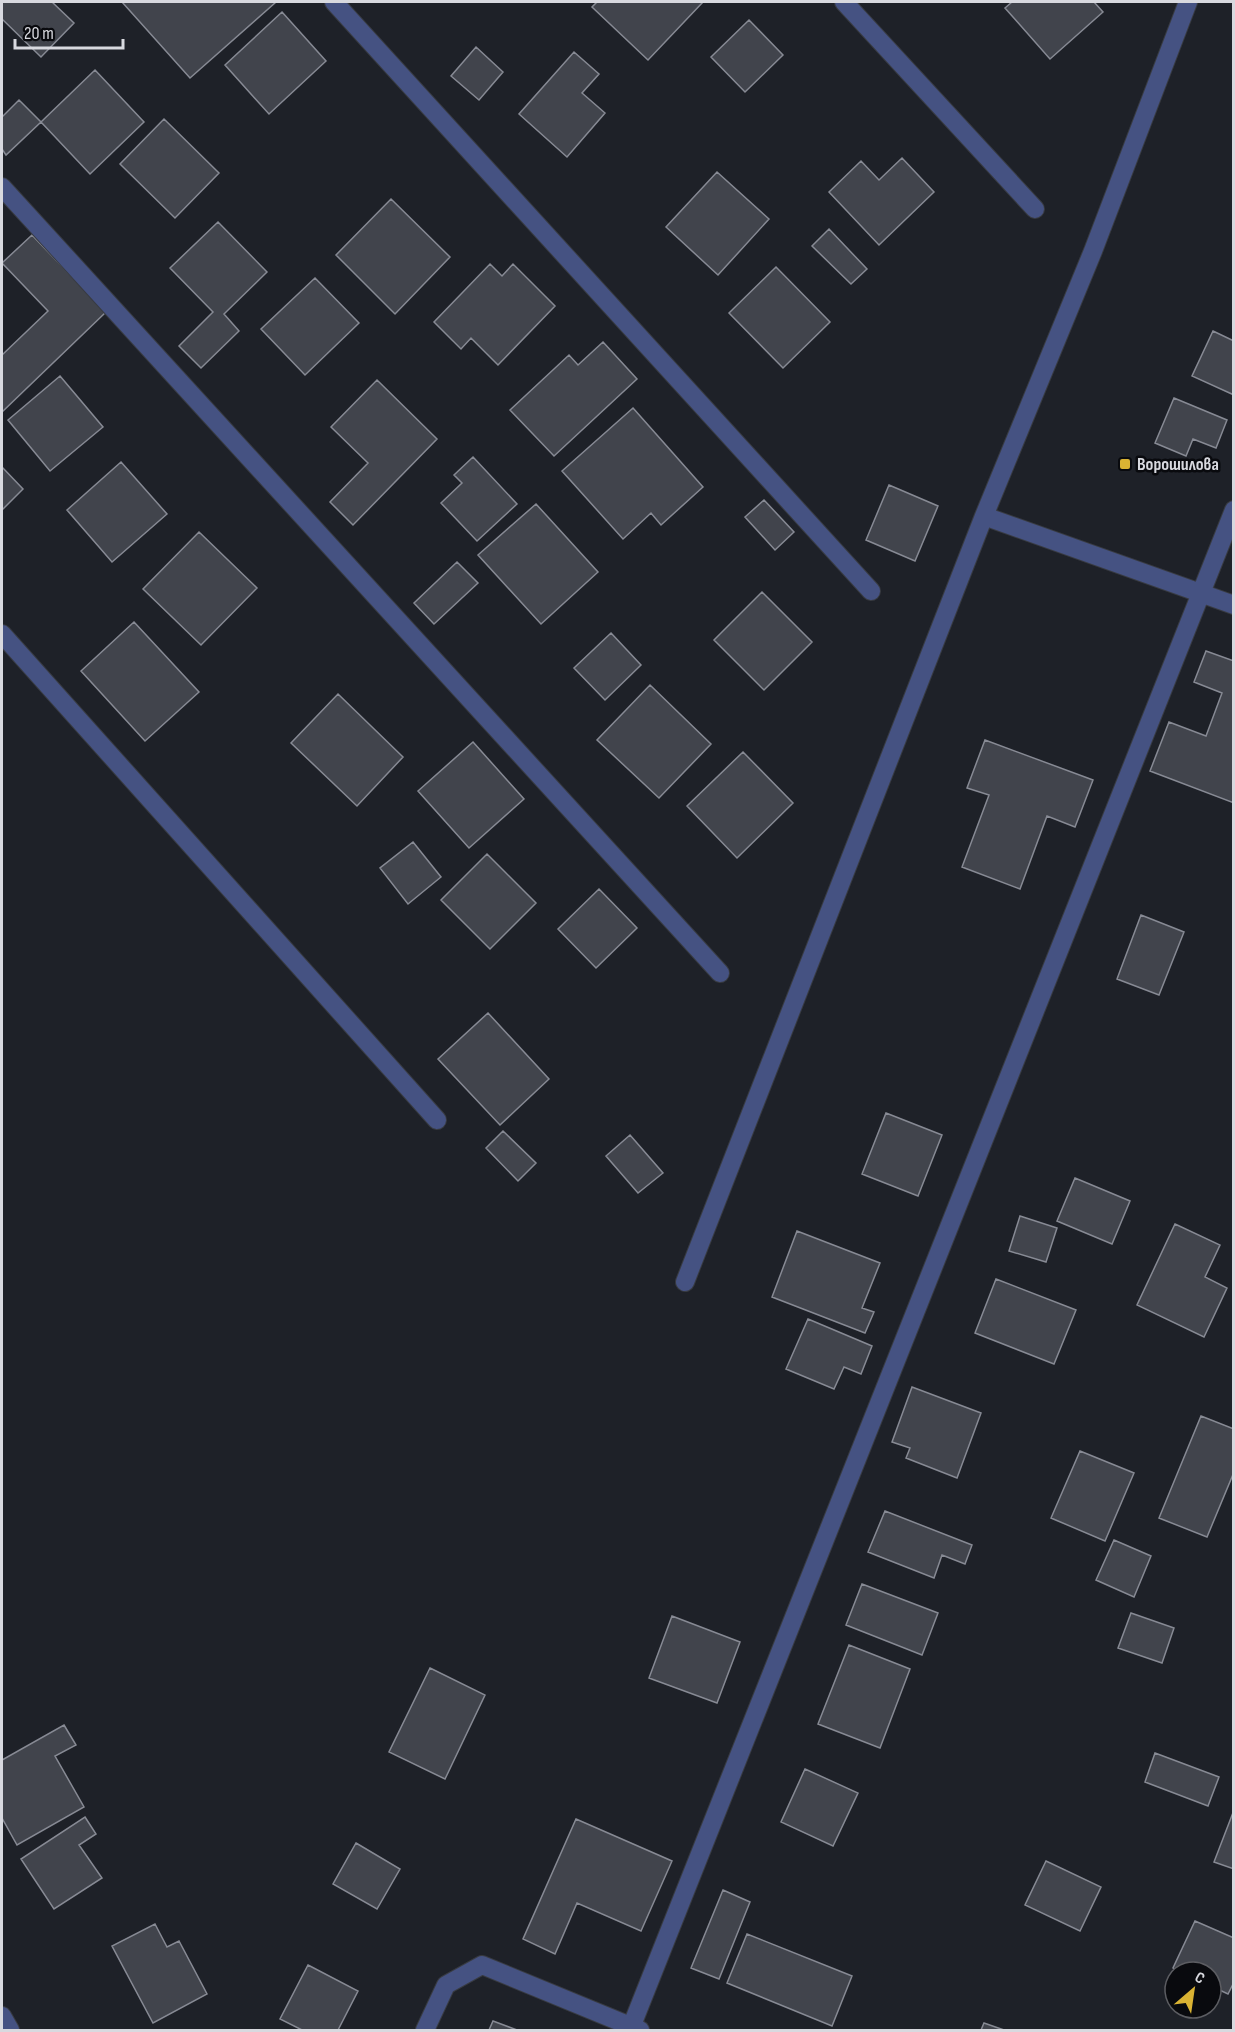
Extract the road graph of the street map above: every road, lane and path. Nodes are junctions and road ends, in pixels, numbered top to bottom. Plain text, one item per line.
1 (334, 2) edge
2 (844, 2) edge
3 (1188, 2) edge
4 (2, 187) edge
5 (1035, 209) dead end
6 (1233, 510) edge
7 (984, 516) junction
8 (871, 591) dead end
9 (1201, 594) junction
10 (1233, 605) edge
11 (2, 634) edge
12 (720, 973) dead end
13 (437, 1120) dead end
14 (685, 1282) dead end
15 (2, 2016) edge
16 (633, 2029) edge
17 (10, 2031) edge
18 (425, 2031) edge

1 - 8 street
2 - 5 street
3 - 7 street
4 - 12 street
6 - 9 street
7 - 9 street
7 - 14 street
9 - 10 street
9 - 16 street
11 - 13 street
15 - 17 street
16 - 18 street

